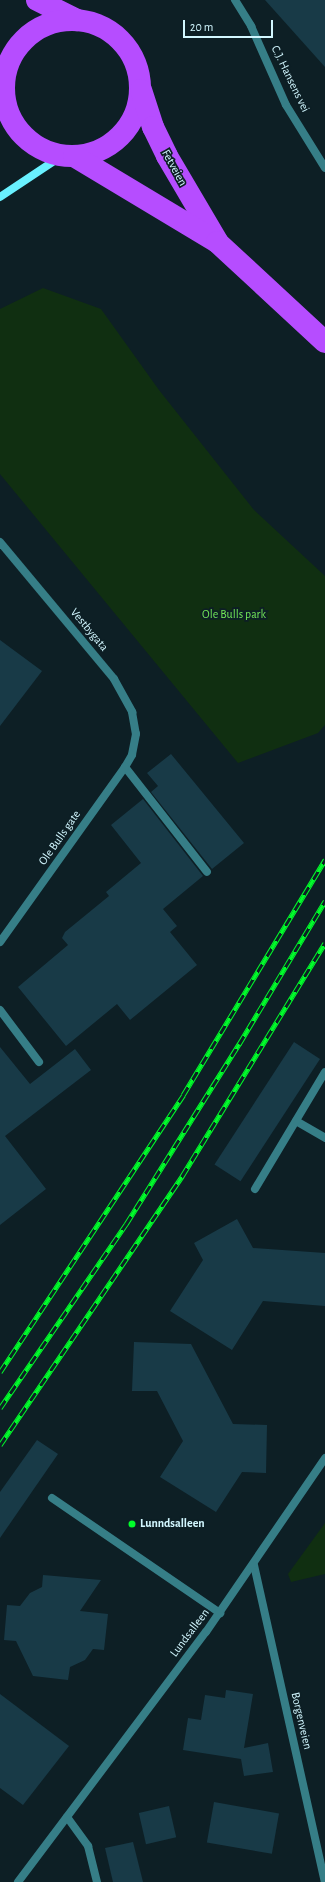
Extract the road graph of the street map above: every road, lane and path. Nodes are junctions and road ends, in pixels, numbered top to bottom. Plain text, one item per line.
1 (37, 0) edge
2 (235, 0) edge
3 (77, 20) junction
4 (2, 85) edge
5 (140, 89) junction
6 (68, 156) junction
7 (325, 168) edge
8 (0, 197) edge
9 (217, 242) junction
10 (325, 342) edge
11 (0, 542) edge
12 (135, 745) joint
13 (124, 767) junction
14 (207, 872) dead end
15 (0, 942) edge
16 (0, 1010) edge
17 (39, 1062) dead end
18 (325, 1072) edge
19 (296, 1121) junction
20 (325, 1138) edge
21 (255, 1189) dead end
22 (325, 1458) edge
23 (52, 1498) dead end
24 (254, 1565) junction
25 (220, 1613) junction
26 (67, 1817) junction
27 (18, 1882) edge
28 (97, 1882) edge
29 (325, 1882) edge

1 - 3 highway
2 - 7 street, C.J. Hansens vei
3 - 4 highway
3 - 5 highway
4 - 6 highway
5 - 6 highway
5 - 9 highway, Fetveien
6 - 8 street
6 - 9 highway, Fetveien
9 - 10 highway, Fetveien
11 - 12 street, Vestbygata
12 - 13 street, Ole Bulls gate
13 - 14 street
13 - 15 street, Ole Bulls gate
16 - 17 street
18 - 19 street
19 - 20 street
19 - 21 street
22 - 24 street, Lundsalleen
23 - 25 street
24 - 25 street, Lundsalleen
24 - 29 street, Borgenveien
25 - 26 street, Lundsalleen
26 - 27 street, Lundsalleen
26 - 28 street

